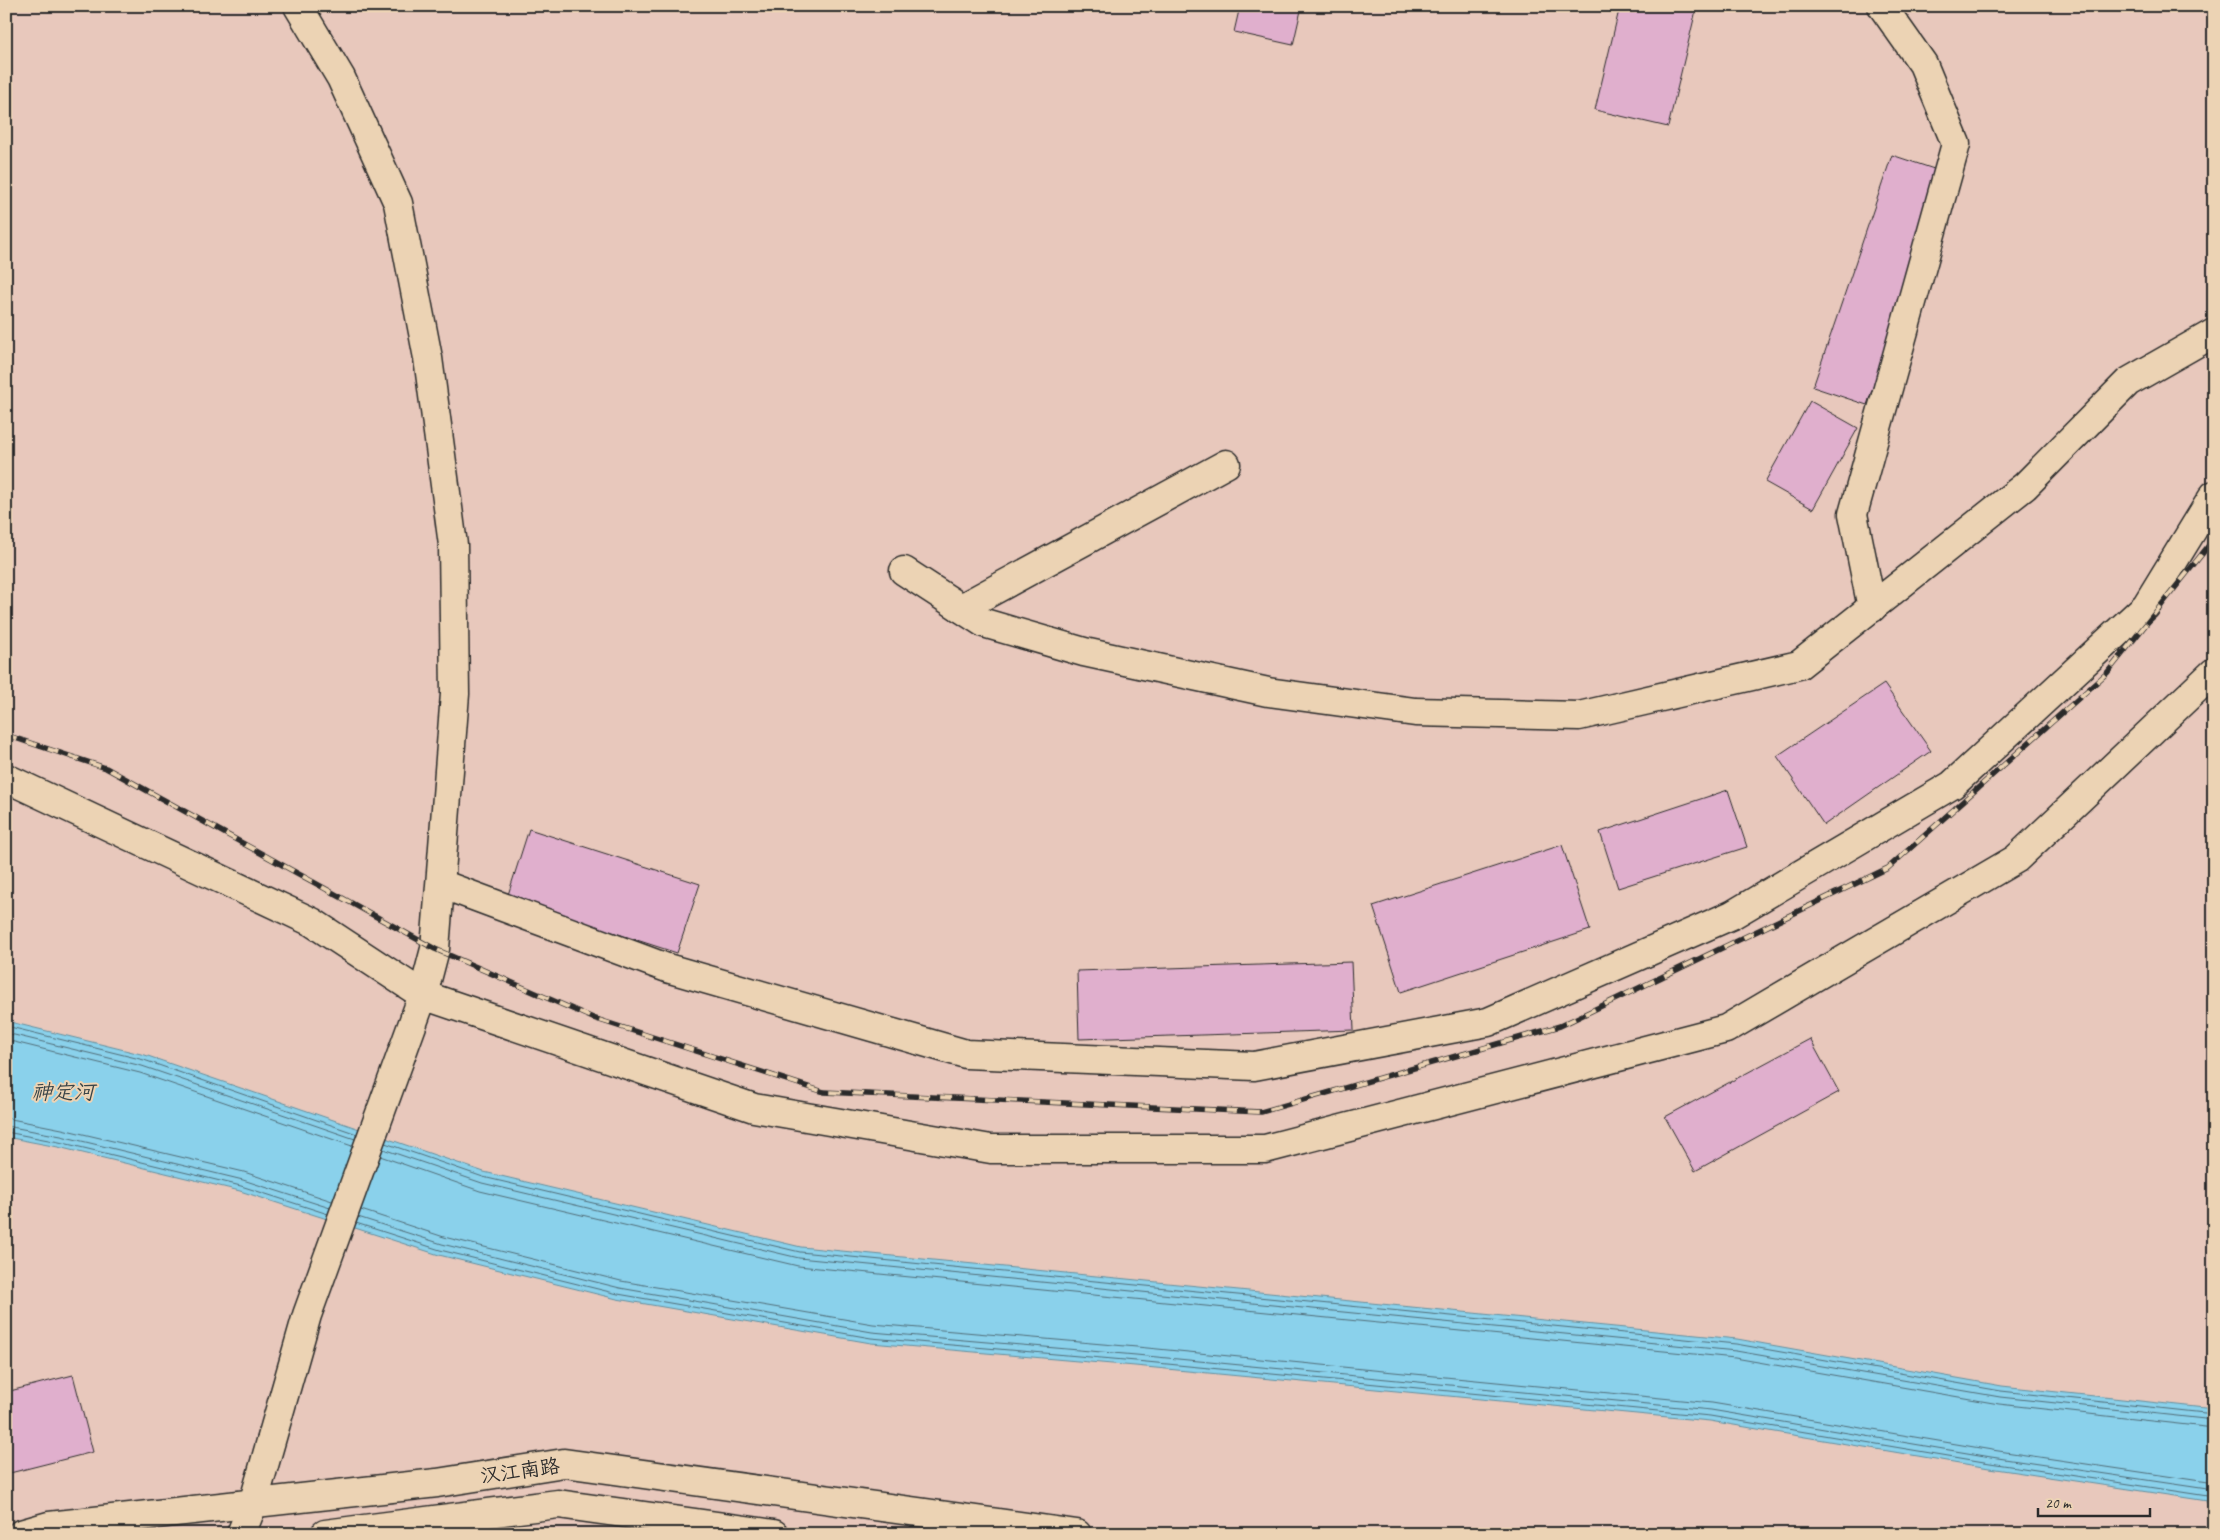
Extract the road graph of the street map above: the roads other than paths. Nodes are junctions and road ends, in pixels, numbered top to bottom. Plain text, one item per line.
1 (298, 6) edge
2 (1882, 6) edge
3 (2214, 332) edge
4 (1226, 464) dead end
5 (2214, 495) edge
6 (904, 571) dead end
7 (961, 608) junction
8 (1872, 608) junction
9 (2214, 672) edge
10 (6, 778) edge
11 (441, 884) junction
12 (423, 995) junction
13 (253, 1504) junction
14 (21, 1534) edge
15 (241, 1534) edge
16 (325, 1534) edge
17 (774, 1534) edge
18 (1077, 1534) edge

1 - 11 main road
2 - 8 main road
3 - 8 main road
4 - 7 main road
5 - 11 main road
6 - 7 main road
7 - 8 main road
9 - 12 main road
10 - 12 main road
11 - 12 main road
12 - 13 main road
13 - 14 main road, 汉江南路
13 - 15 main road
13 - 18 main road, 汉江南路
16 - 17 main road, 汉江南路

